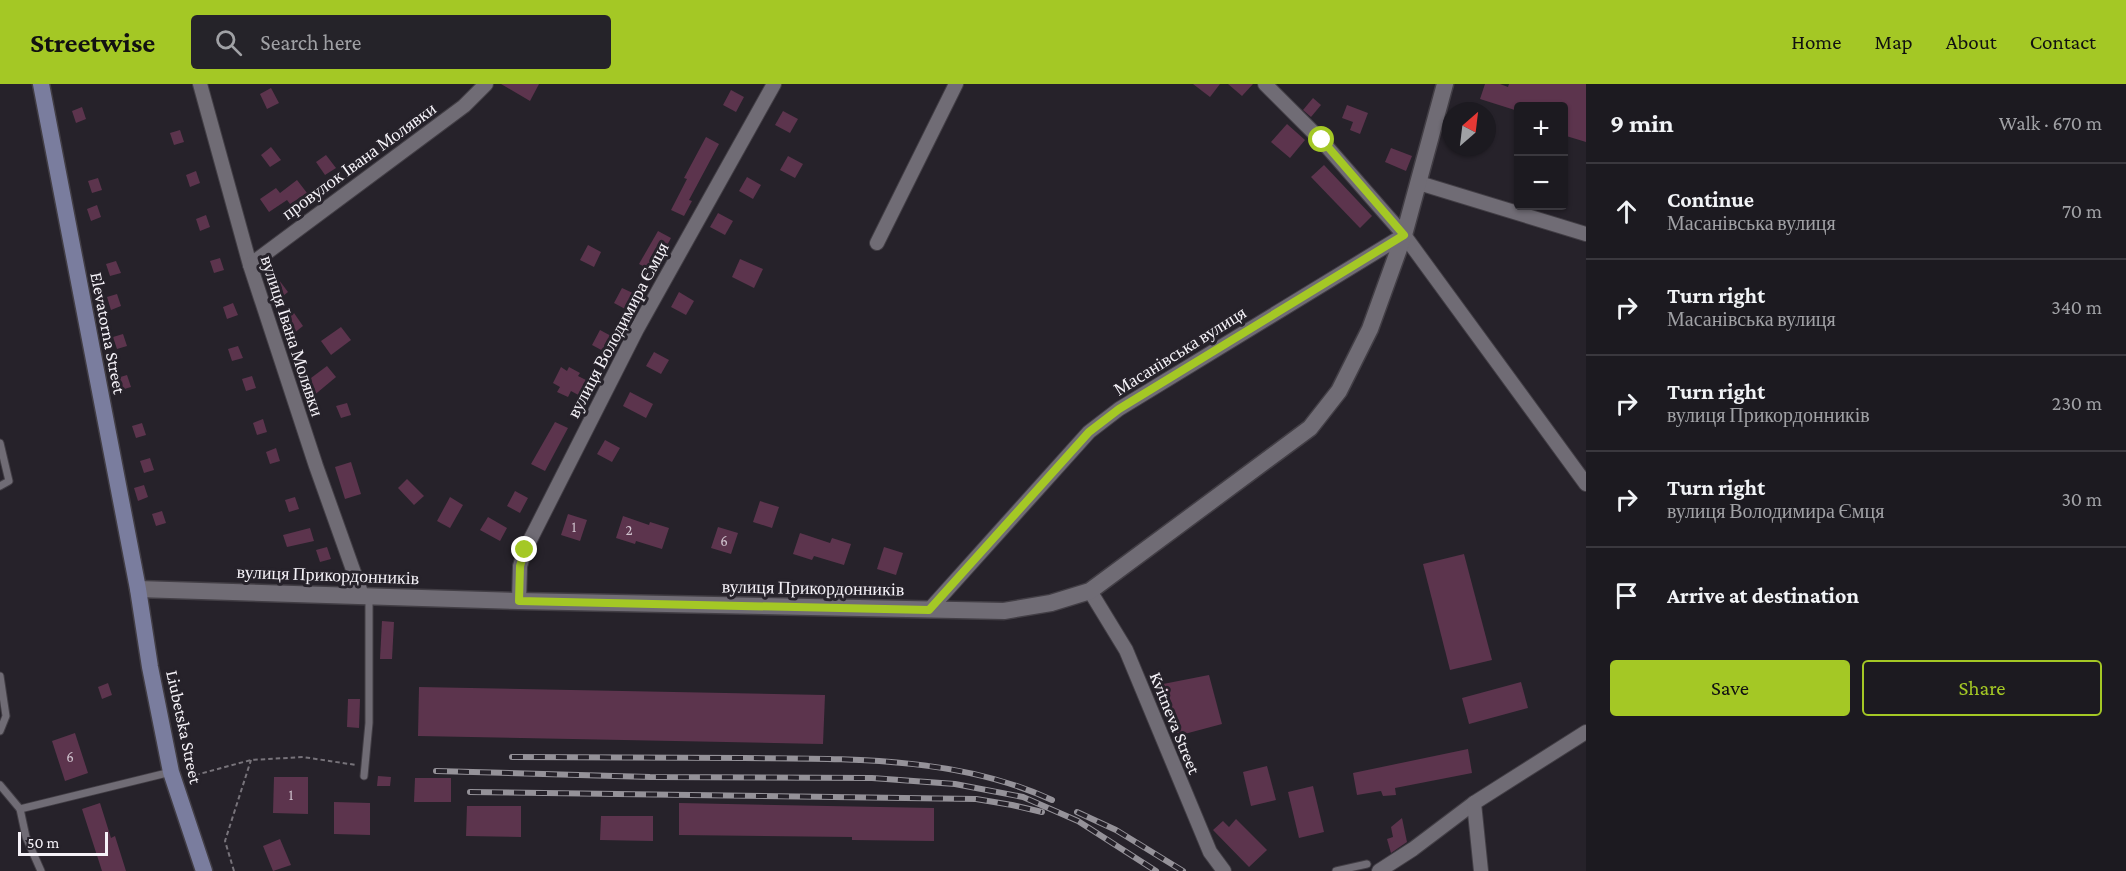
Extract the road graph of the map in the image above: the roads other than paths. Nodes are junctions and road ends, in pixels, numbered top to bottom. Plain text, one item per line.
1 (41, 84) edge
2 (200, 84) edge
3 (486, 84) edge
4 (774, 84) edge
5 (956, 84) edge
6 (1265, 84) edge
7 (1445, 84) edge
8 (1419, 183) junction
9 (1586, 234) edge
10 (1404, 235) junction
11 (876, 243) dead end
12 (249, 265) junction
13 (0, 443) edge
14 (1586, 484) edge
15 (0, 486) edge
16 (138, 589) junction
17 (1090, 591) junction
18 (366, 595) junction
19 (519, 601) junction
20 (929, 610) junction
21 (0, 676) edge
22 (0, 731) edge
23 (1586, 732) edge
24 (173, 776) junction
25 (364, 776) dead end
26 (0, 785) edge
27 (1474, 803) junction
28 (21, 809) junction
29 (1367, 864) dead end
30 (41, 871) edge
31 (204, 871) edge
32 (1224, 871) edge
33 (1336, 871) edge
34 (1379, 871) edge
35 (1481, 871) edge

1 - 16 main road, Elevatorna Street
2 - 12 street, вулиця Івана Молявки
3 - 12 street, провулок Івана Молявки
4 - 19 street, вулиця Володимира Ємця
5 - 11 street
6 - 10 street
7 - 8 street, вулиця Прикордонників
8 - 9 street
8 - 10 street, вулиця Прикордонників
10 - 14 street
10 - 17 street, вулиця Прикордонників
10 - 20 street, Масанівська вулиця
12 - 18 street, вулиця Івана Молявки
13 - 15 lane
16 - 18 street, вулиця Прикордонників
16 - 24 main road, Liubetska Street
17 - 20 street, вулиця Прикордонників
17 - 32 street, Kvitneva Street
18 - 19 street, вулиця Прикордонників
18 - 25 lane
19 - 20 street, вулиця Прикордонників
21 - 22 lane
23 - 27 street
24 - 28 lane
24 - 31 main road, Liubetska Street
26 - 28 lane
27 - 34 street
27 - 35 street
28 - 30 lane
29 - 33 lane

